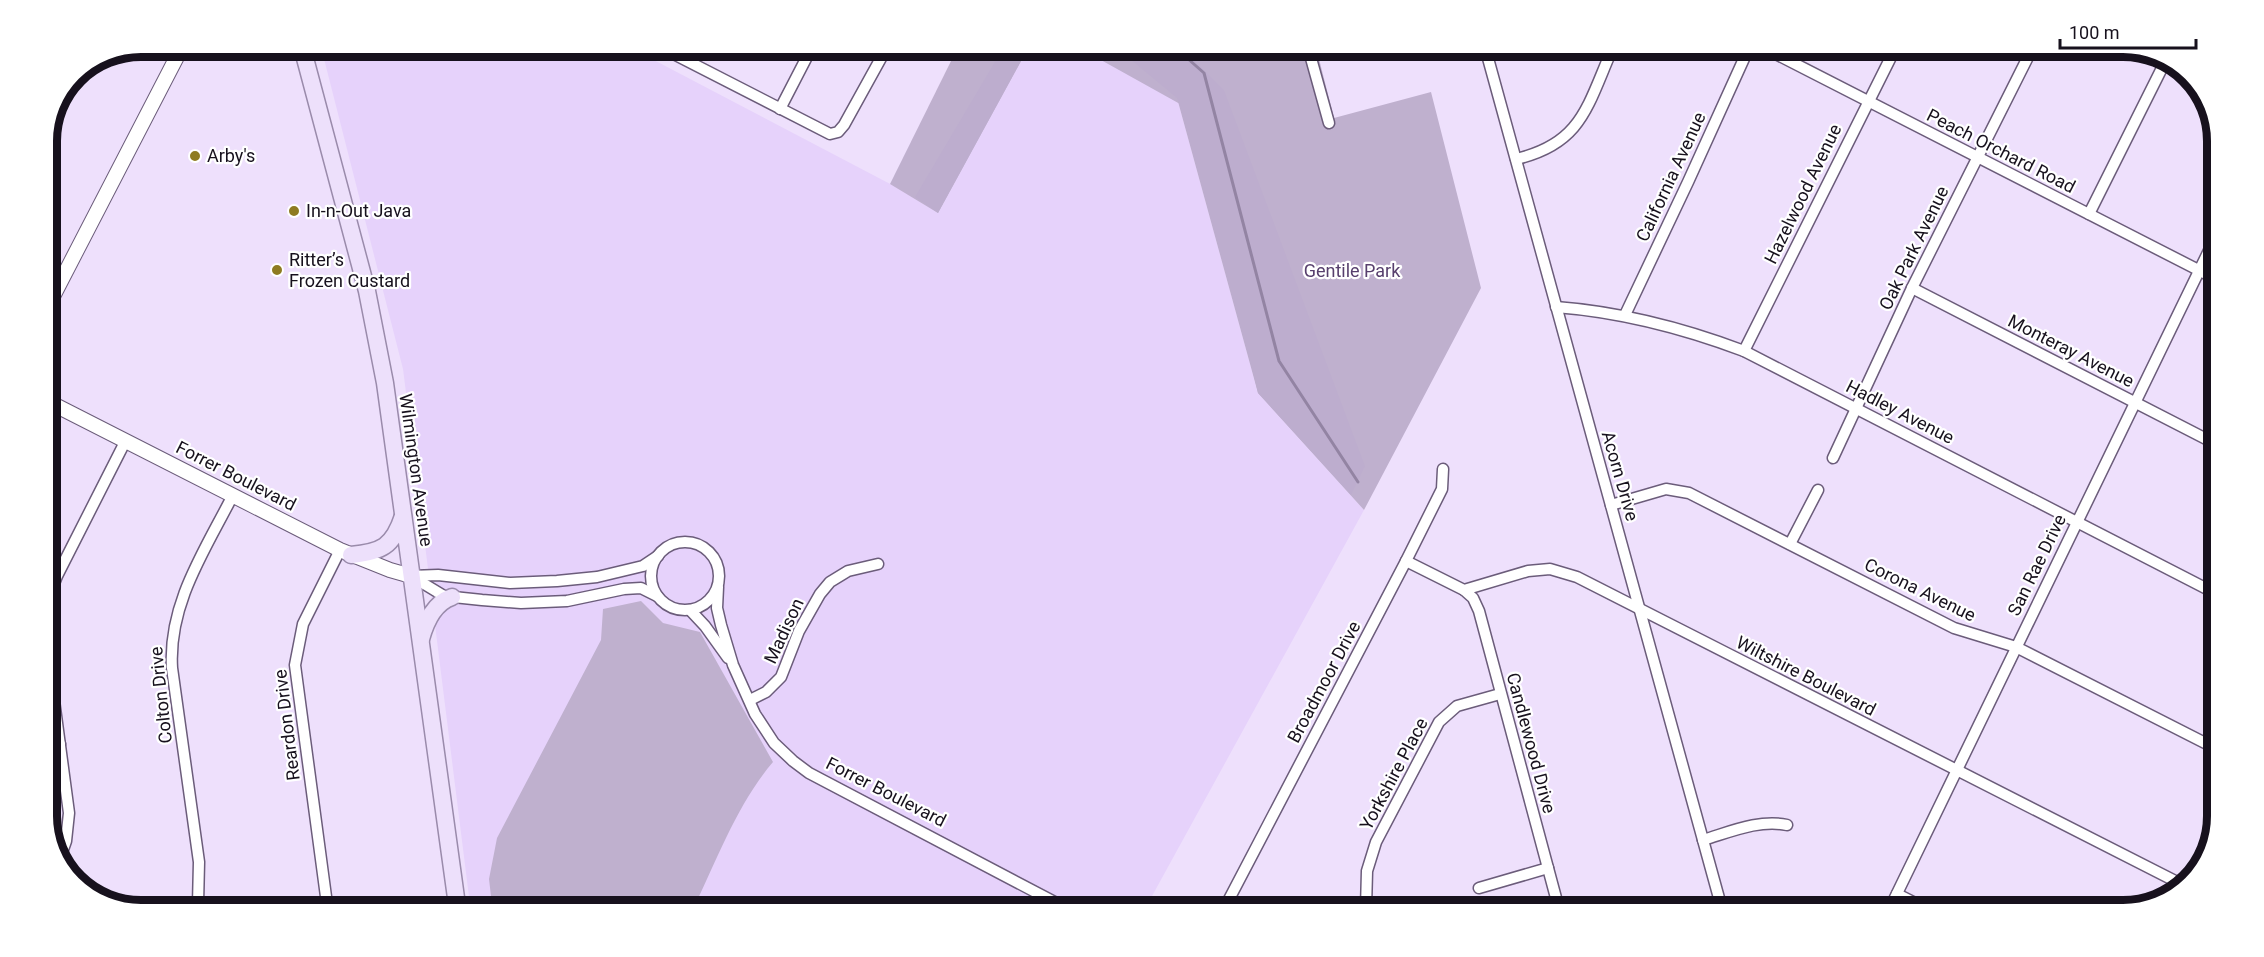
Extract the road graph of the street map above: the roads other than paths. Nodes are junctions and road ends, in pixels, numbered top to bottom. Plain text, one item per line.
1 (177, 57) edge
2 (305, 57) edge
3 (681, 57) edge
4 (807, 57) edge
5 (882, 57) edge
6 (1311, 57) edge
7 (1488, 57) edge
8 (1609, 57) edge
9 (1745, 57) edge
10 (1782, 57) edge
11 (1891, 57) edge
12 (2028, 57) edge
13 (2163, 67) edge
14 (1868, 102) junction
15 (780, 109) junction
16 (1329, 123) dead end
17 (1977, 157) junction
18 (1516, 159) junction
19 (2089, 214) junction
20 (2207, 255) edge
21 (2199, 271) junction
22 (2207, 275) edge
23 (1912, 288) junction
24 (57, 289) edge
25 (1556, 307) junction
26 (1625, 315) junction
27 (1744, 351) junction
28 (2135, 403) junction
29 (57, 406) edge
30 (1857, 408) junction
31 (2207, 439) edge
32 (126, 440) junction
33 (1833, 458) dead end
34 (1443, 469) dead end
35 (1818, 490) dead end
36 (233, 495) junction
37 (1611, 505) junction
38 (403, 515) junction
39 (2077, 521) junction
40 (1790, 544) junction
41 (345, 552) junction
42 (658, 556) junction
43 (1406, 561) junction
44 (878, 564) dead end
45 (57, 576) edge
46 (411, 576) junction
47 (718, 587) junction
48 (2207, 588) edge
49 (1464, 590) junction
50 (657, 596) junction
51 (452, 597) junction
52 (1640, 609) junction
53 (690, 610) junction
54 (421, 640) junction
55 (2016, 647) junction
56 (733, 665) junction
57 (1500, 694) junction
58 (750, 699) junction
59 (57, 722) edge
60 (57, 744) edge
61 (60, 744) junction
62 (2207, 744) edge
63 (1956, 770) junction
64 (1787, 825) dead end
65 (1703, 840) junction
66 (63, 849) edge
67 (1548, 868) junction
68 (2175, 881) edge
69 (1479, 888) dead end
70 (1897, 894) junction
71 (198, 900) edge
72 (326, 900) edge
73 (456, 900) edge
74 (1051, 900) edge
75 (1229, 900) edge
76 (1366, 900) edge
77 (1557, 900) edge
78 (1720, 900) edge
79 (1894, 900) edge
80 (1909, 900) edge

1 - 24 street
2 - 38 main road, Wilmington Avenue
3 - 15 street
4 - 15 street
5 - 15 street
6 - 16 street
7 - 18 street, Acorn Drive
8 - 18 street
9 - 26 street, California Avenue
10 - 14 street, Peach Orchard Road
11 - 14 street, Hazelwood Avenue
12 - 17 street, Oak Park Avenue
13 - 19 street
14 - 17 street, Peach Orchard Road
14 - 27 street, Hazelwood Avenue
17 - 19 street, Peach Orchard Road
17 - 23 street, Oak Park Avenue
18 - 25 street, Acorn Drive
19 - 21 street, Peach Orchard Road
20 - 21 street, San Rae Drive
21 - 22 street, Peach Orchard Road
21 - 28 street, San Rae Drive
23 - 28 street, Monteray Avenue
23 - 30 street, Oak Park Avenue
25 - 26 street, Hadley Avenue
25 - 37 street, Acorn Drive
26 - 27 street, Hadley Avenue
27 - 30 street, Hadley Avenue
28 - 31 street, Monteray Avenue
28 - 39 street, San Rae Drive
29 - 32 street, Forrer Boulevard
30 - 33 street, Oak Park Avenue
30 - 39 street, Hadley Avenue
32 - 36 street, Forrer Boulevard
32 - 45 street
34 - 43 street, Broadmoor Drive
35 - 40 street
36 - 41 street, Forrer Boulevard
36 - 71 street, Colton Drive
37 - 40 street, Corona Avenue
37 - 52 street, Acorn Drive
38 - 41 main road
38 - 46 main road, Wilmington Avenue
39 - 48 street, Hadley Avenue
39 - 55 street, San Rae Drive
40 - 55 street, Corona Avenue
41 - 46 street, Forrer Boulevard
41 - 72 street, Reardon Drive
42 - 46 street, Forrer Boulevard
42 - 47 street, Forrer Boulevard
42 - 50 street
43 - 49 street
43 - 75 street, Broadmoor Drive
44 - 58 street, Madison
46 - 51 street, Forrer Boulevard
46 - 54 main road, Wilmington Avenue
47 - 53 street
47 - 56 street, Forrer Boulevard
49 - 52 street, Wiltshire Boulevard
49 - 57 street, Candlewood Drive
50 - 51 street, Forrer Boulevard
50 - 53 street, Forrer Boulevard
51 - 54 main road
52 - 63 street, Wiltshire Boulevard
52 - 65 street, Acorn Drive
53 - 56 street, Forrer Boulevard
54 - 73 main road, Wilmington Avenue
55 - 62 street, Corona Avenue
55 - 63 street, San Rae Drive
56 - 58 street, Forrer Boulevard
57 - 67 street, Candlewood Drive
57 - 76 street, Yorkshire Place
58 - 74 street, Forrer Boulevard
59 - 61 street
60 - 61 street
61 - 66 street
63 - 68 street, Wiltshire Boulevard
63 - 70 street, San Rae Drive
64 - 65 street
65 - 78 street, Acorn Drive
67 - 69 street
67 - 77 street, Candlewood Drive
70 - 79 street, San Rae Drive
70 - 80 street

